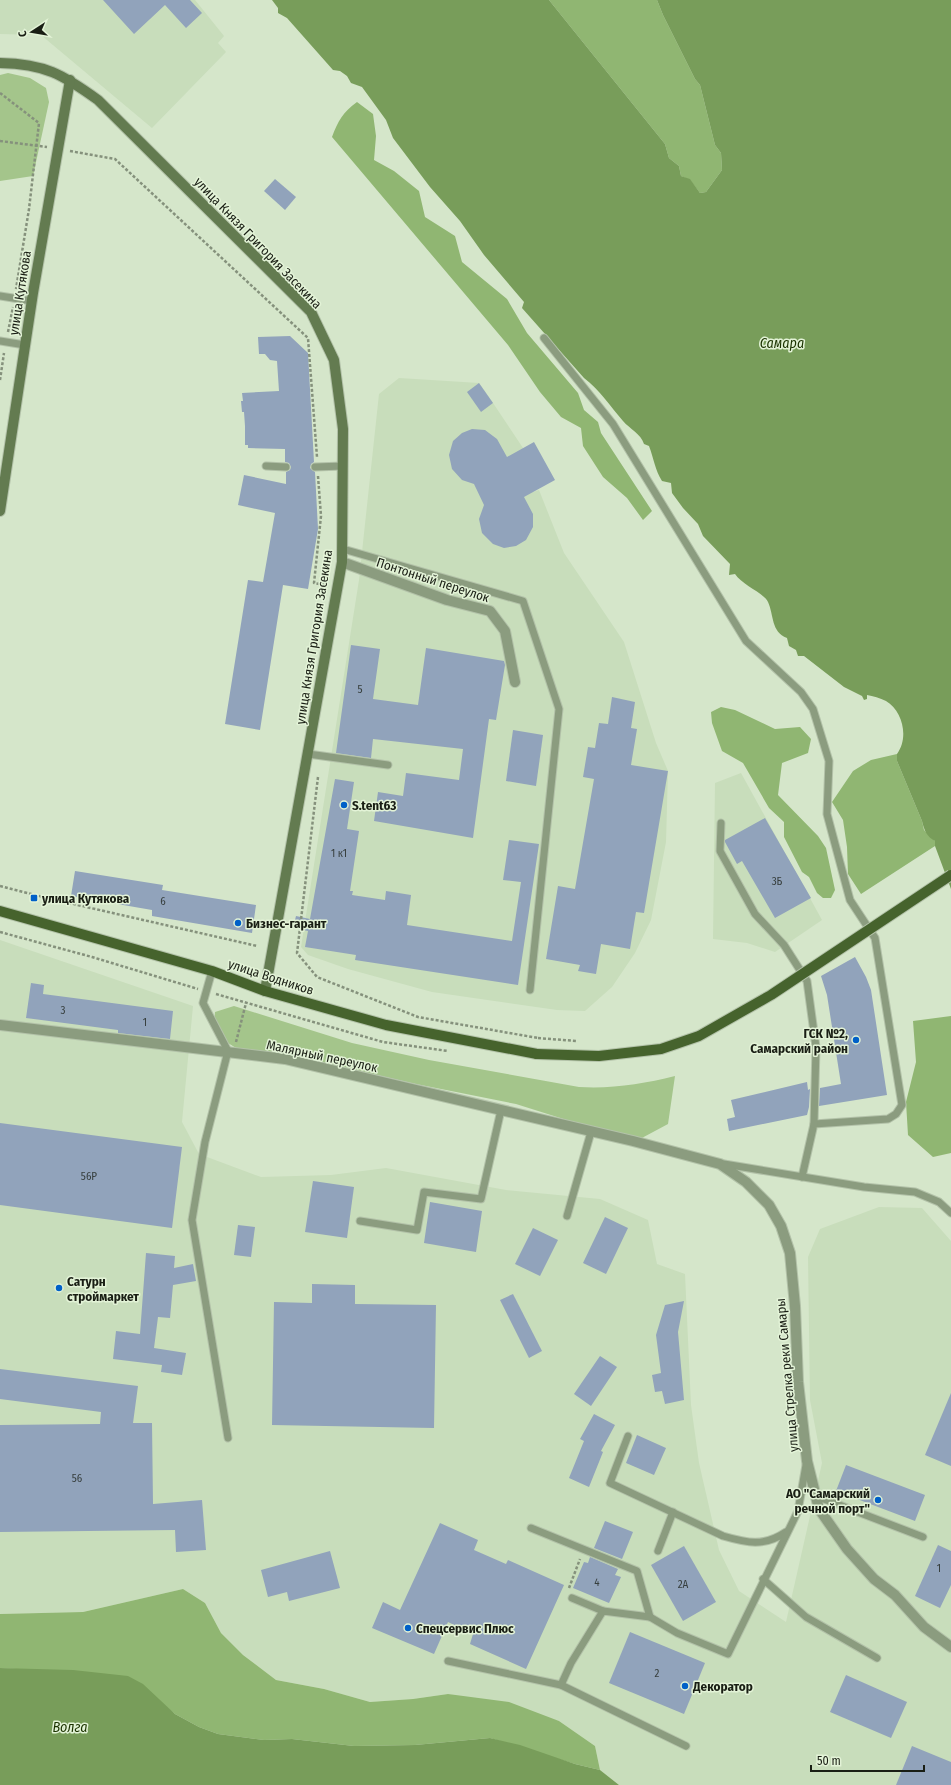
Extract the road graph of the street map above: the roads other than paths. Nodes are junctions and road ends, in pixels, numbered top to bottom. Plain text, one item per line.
1 (0, 63) edge
2 (70, 80) junction
3 (0, 296) edge
4 (32, 301) junction
5 (544, 338) dead end
6 (3, 342) edge
7 (25, 345) junction
8 (266, 466) dead end
9 (343, 466) junction
10 (286, 467) dead end
11 (316, 467) road end
12 (0, 511) edge
13 (343, 549) junction
14 (342, 562) junction
15 (515, 682) dead end
16 (308, 754) junction
17 (388, 765) dead end
18 (720, 822) dead end
19 (951, 875) edge
20 (0, 911) edge
21 (212, 971) junction
22 (530, 990) dead end
23 (265, 991) junction
24 (0, 1025) edge
25 (231, 1048) junction
26 (501, 1110) junction
27 (814, 1124) junction
28 (591, 1132) junction
29 (633, 1141) joint
30 (720, 1164) junction
31 (802, 1177) junction
32 (951, 1213) edge
33 (567, 1216) dead end
34 (360, 1222) dead end
35 (628, 1436) dead end
36 (228, 1438) dead end
37 (807, 1461) junction
38 (816, 1496) junction
39 (673, 1512) junction
40 (531, 1528) dead end
41 (788, 1530) junction
42 (923, 1537) dead end
43 (658, 1551) dead end
44 (764, 1580) junction
45 (572, 1598) road end
46 (603, 1611) junction
47 (650, 1617) junction
48 (951, 1646) edge
49 (877, 1658) dead end
50 (448, 1660) dead end
51 (562, 1685) junction
52 (686, 1746) dead end

1 - 2 main road, улица Князя Григория Засекина
2 - 4 main road, улица Кутякова
2 - 9 main road, улица Князя Григория Засекина
3 - 4 lane
4 - 7 main road, улица Кутякова
5 - 27 lane
6 - 7 lane
7 - 12 main road, улица Кутякова
8 - 10 lane
9 - 11 lane
9 - 13 main road, улица Князя Григория Засекина
13 - 14 main road, улица Князя Григория Засекина
13 - 22 lane
14 - 15 street, Понтонный переулок
14 - 16 main road, улица Князя Григория Засекина
16 - 17 lane
16 - 23 main road, улица Князя Григория Засекина
18 - 27 lane
19 - 23 main road, улица Водников, bridge
20 - 21 main road, улица Водников
21 - 23 main road, улица Водников
21 - 25 lane
24 - 25 street, Малярный переулок
25 - 26 street, Малярный переулок
25 - 36 lane
26 - 28 street, Малярный переулок
26 - 34 lane
27 - 31 lane
28 - 29 street, Малярный переулок
28 - 33 lane
29 - 30 street, улица Стрелка реки Самары
30 - 31 lane
30 - 37 street, улица Стрелка реки Самары
31 - 32 lane
35 - 39 lane
37 - 38 street, улица Стрелка реки Самары
37 - 41 lane
38 - 42 lane
38 - 48 street, улица Стрелка реки Самары
39 - 41 lane
39 - 43 lane
40 - 47 lane
41 - 44 lane
44 - 47 lane
44 - 49 lane
45 - 46 lane
46 - 47 lane
46 - 51 lane
50 - 51 lane
51 - 52 lane

